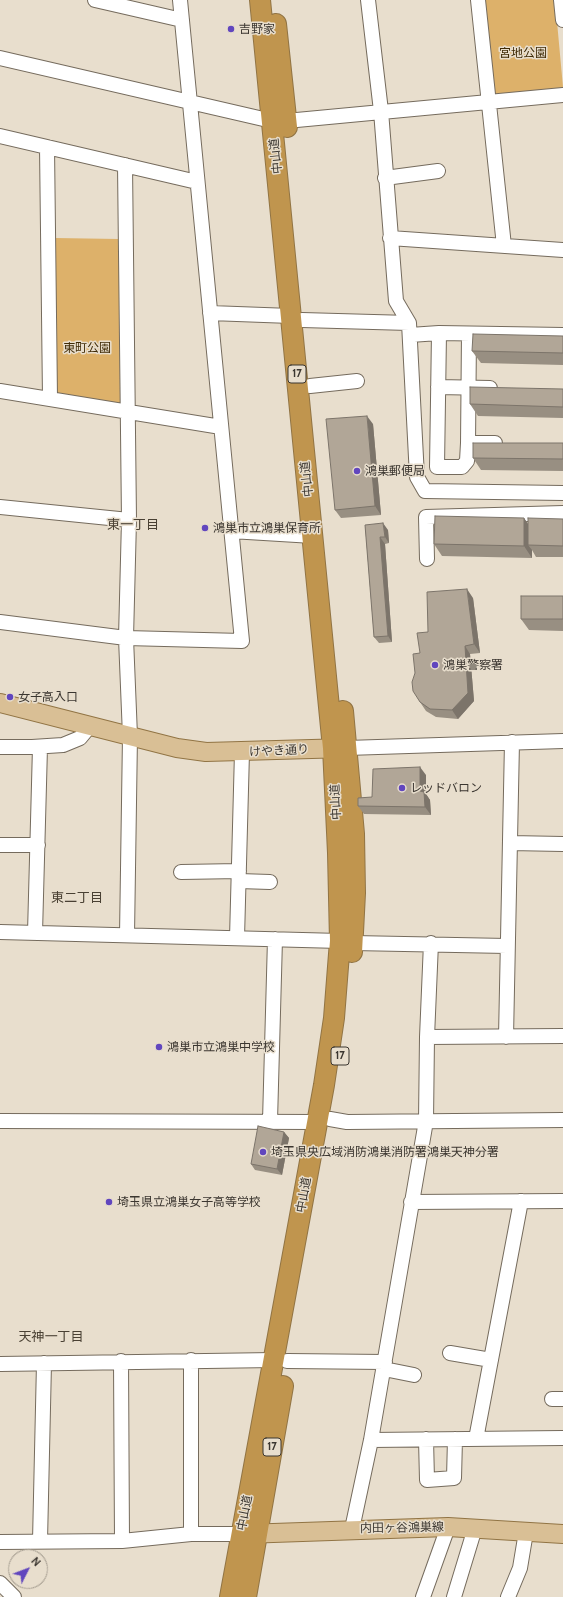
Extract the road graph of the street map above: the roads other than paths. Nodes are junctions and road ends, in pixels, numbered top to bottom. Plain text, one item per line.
1 (95, 0) edge
2 (180, 0) edge
3 (260, 0) edge
4 (274, 0) edge
5 (368, 0) edge
6 (478, 0) edge
7 (561, 0) edge
8 (182, 20) junction
9 (563, 20) edge
10 (0, 58) edge
11 (563, 95) edge
12 (189, 102) junction
13 (487, 102) junction
14 (381, 111) junction
15 (279, 121) junction
16 (0, 136) edge
17 (47, 147) junction
18 (125, 165) junction
19 (438, 171) dead end
20 (386, 178) junction
21 (197, 182) junction
22 (390, 238) junction
23 (504, 246) junction
24 (563, 250) edge
25 (210, 313) junction
26 (297, 318) junction
27 (410, 329) junction
28 (439, 333) junction
29 (470, 334) junction
30 (563, 335) edge
31 (357, 381) dead end
32 (310, 386) junction
33 (438, 387) junction
34 (468, 388) junction
35 (502, 388) edge
36 (0, 391) edge
37 (50, 398) junction
38 (128, 411) junction
39 (221, 426) junction
40 (510, 443) edge
41 (468, 444) junction
42 (529, 493) junction
43 (563, 493) edge
44 (0, 507) edge
45 (563, 513) edge
46 (528, 514) junction
47 (129, 520) junction
48 (231, 531) junction
49 (313, 536) junction
50 (427, 559) dead end
51 (0, 622) edge
52 (126, 638) junction
53 (0, 703) edge
54 (90, 726) junction
55 (130, 736) junction
56 (563, 741) edge
57 (512, 742) junction
58 (0, 747) edge
59 (40, 747) junction
60 (340, 748) junction
61 (242, 752) junction
62 (510, 844) junction
63 (563, 844) edge
64 (0, 845) edge
65 (38, 846) junction
66 (181, 872) dead end
67 (239, 876) junction
68 (270, 882) dead end
69 (0, 932) edge
70 (36, 933) junction
71 (126, 935) junction
72 (237, 938) junction
73 (275, 939) junction
74 (346, 942) junction
75 (432, 943) junction
76 (507, 946) junction
77 (563, 1036) edge
78 (427, 1037) junction
79 (506, 1037) junction
80 (324, 1120) junction
81 (563, 1120) edge
82 (0, 1121) edge
83 (270, 1121) junction
84 (426, 1121) junction
85 (521, 1201) junction
86 (563, 1201) edge
87 (411, 1202) junction
88 (450, 1353) dead end
89 (191, 1360) junction
90 (281, 1360) junction
91 (491, 1360) junction
92 (121, 1361) junction
93 (44, 1363) junction
94 (0, 1364) edge
95 (384, 1366) junction
96 (414, 1374) dead end
97 (563, 1438) edge
98 (426, 1439) junction
99 (455, 1439) junction
100 (476, 1439) junction
101 (371, 1440) junction
102 (448, 1527) junction
103 (475, 1528) junction
104 (352, 1529) junction
105 (526, 1532) junction
106 (191, 1534) junction
107 (249, 1534) junction
108 (563, 1534) edge
109 (40, 1541) junction
110 (122, 1541) junction
111 (0, 1542) edge
112 (0, 1583) edge
113 (14, 1597) edge
114 (230, 1597) edge
115 (246, 1597) edge
116 (423, 1597) edge
117 (454, 1597) edge
118 (508, 1597) edge

1 - 8 street
2 - 8 street
3 - 15 highway, 中山道 / 17
4 - 15 highway, 中山道 / 17
5 - 14 street
6 - 13 street
7 - 9 street
8 - 12 street
10 - 12 street
11 - 13 street
12 - 15 street
12 - 21 street
13 - 14 street
13 - 23 street
14 - 15 street
14 - 20 street
15 - 26 highway, 中山道 / 17
16 - 17 street
17 - 18 street
17 - 37 street
18 - 21 street
18 - 38 street
19 - 20 street
20 - 22 street
21 - 25 street
22 - 23 street
22 - 27 street
23 - 24 street
25 - 26 street
25 - 39 street
26 - 27 street
26 - 32 highway, 中山道 / 17
26 - 49 highway, 中山道 / 17
27 - 28 street
27 - 42 street
28 - 29 street
28 - 33 street
29 - 30 street
29 - 34 street
31 - 32 street
32 - 60 highway, 中山道 / 17
33 - 34 street
33 - 41 street
34 - 35 street
34 - 41 street
36 - 37 street
37 - 38 street
38 - 39 street
38 - 47 street
39 - 48 street
40 - 41 street
42 - 43 street
42 - 46 street
44 - 47 street
45 - 46 street
46 - 50 street
47 - 52 street
48 - 49 street
48 - 52 street
49 - 60 highway, 中山道 / 17
51 - 52 street
52 - 55 street
53 - 54 main road, けやき通り
54 - 55 main road, けやき通り
54 - 59 street
55 - 61 main road, けやき通り
55 - 71 street
56 - 57 street, けやき通り
57 - 60 street, けやき通り
57 - 62 street
58 - 59 street
59 - 65 street
60 - 61 main road, けやき通り
60 - 74 highway, 中山道 / 17
61 - 67 street
62 - 63 street
62 - 76 street
64 - 65 street
65 - 70 street
66 - 67 street
67 - 68 street
67 - 72 street
69 - 70 street
70 - 71 street
71 - 72 street
72 - 73 street
73 - 74 street
73 - 83 street
74 - 75 street
74 - 80 highway, 中山道 / 17
75 - 76 street
75 - 78 street
76 - 79 street
77 - 79 street
78 - 79 street
78 - 84 street
80 - 83 street
80 - 84 street
80 - 90 highway, 中山道 / 17
81 - 84 street
82 - 83 street
84 - 87 street
85 - 86 street
85 - 87 street
85 - 91 street
87 - 95 street
88 - 91 street
89 - 90 street
89 - 92 street
89 - 106 street
90 - 95 street
90 - 107 highway, 中山道 / 17
91 - 100 street
92 - 93 street
92 - 110 street
93 - 94 street
93 - 109 street
95 - 96 street
95 - 101 street
97 - 100 street
98 - 99 street
98 - 99 street
98 - 101 street
99 - 100 street
101 - 104 street
102 - 103 main road, 内田ヶ谷鴻巣線
102 - 104 main road, 内田ヶ谷鴻巣線
102 - 116 street
103 - 105 main road, 内田ヶ谷鴻巣線
103 - 117 street
104 - 107 main road, 内田ヶ谷鴻巣線
105 - 108 main road, 内田ヶ谷鴻巣線
105 - 118 street
106 - 107 street
106 - 110 street
107 - 114 highway, 中山道 / 17
107 - 115 highway, 中山道 / 17
109 - 110 street
109 - 111 street
112 - 113 street

